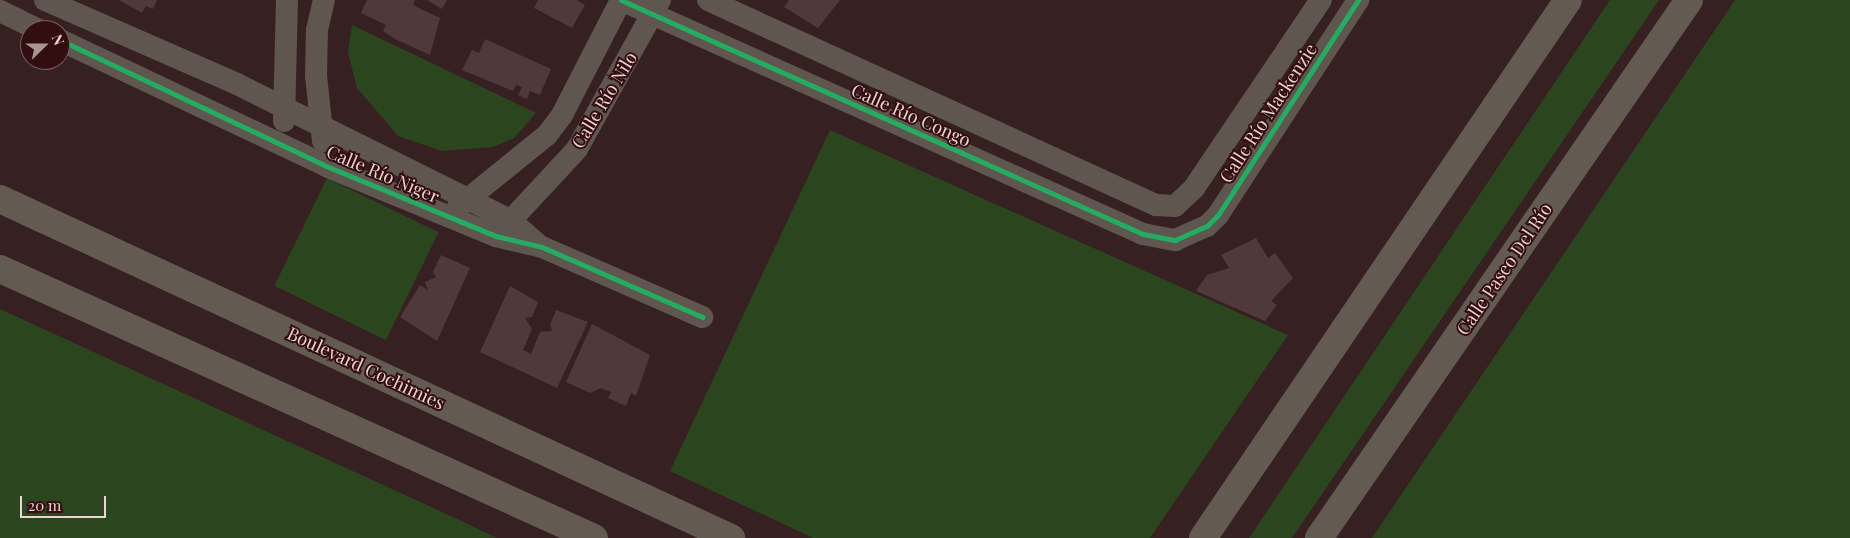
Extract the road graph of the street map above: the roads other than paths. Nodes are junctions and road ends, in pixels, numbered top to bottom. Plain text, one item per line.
1 (45, 0) edge
2 (287, 0) edge
3 (324, 0) edge
4 (621, 0) edge
5 (708, 0) edge
6 (1321, 0) edge
7 (1358, 0) edge
8 (1568, 0) edge
9 (1689, 0) edge
10 (656, 8) edge
11 (0, 11) edge
12 (20, 21) edge
13 (98, 23) junction
14 (70, 45) edge
15 (83, 52) junction
16 (912, 96) junction
17 (284, 109) junction
18 (899, 125) junction
19 (321, 129) junction
20 (284, 145) junction
21 (326, 166) junction
22 (0, 198) edge
23 (466, 199) junction
24 (1175, 206) junction
25 (448, 217) junction
26 (503, 228) junction
27 (1193, 235) junction
28 (0, 269) edge
29 (702, 317) dead end
30 (594, 538) edge
31 (731, 538) edge
32 (1203, 538) edge
33 (1319, 538) edge

1 - 13 street, Calle Río Niger
2 - 17 street
3 - 19 street
4 - 10 street, Calle Río Congo
4 - 23 street, Calle Río Nilo
5 - 16 street, Calle Río Congo
6 - 24 street, Calle Río Mackenzie
7 - 27 street, Calle Río Mackenzie
8 - 32 main road
9 - 33 main road, Calle Paseo Del Río
10 - 18 street, Calle Río Congo
10 - 26 street, Calle Río Nilo
11 - 12 street
13 - 15 street
13 - 17 street, Calle Río Niger
14 - 15 street, Calle Río Niger
15 - 20 street, Calle Río Niger
16 - 18 street
16 - 24 street, Calle Río Congo
17 - 19 street, Calle Río Niger
17 - 20 street
18 - 27 street, Calle Río Congo
19 - 21 street
19 - 23 street, Calle Río Niger
20 - 21 street, Calle Río Niger
21 - 25 street, Calle Río Niger
22 - 31 main road, Boulevard Cochimies
23 - 25 street, Calle Río Nilo
23 - 26 street, Calle Río Niger
24 - 27 street
25 - 26 street, Calle Río Niger
26 - 29 street, Calle Río Niger
28 - 30 main road

